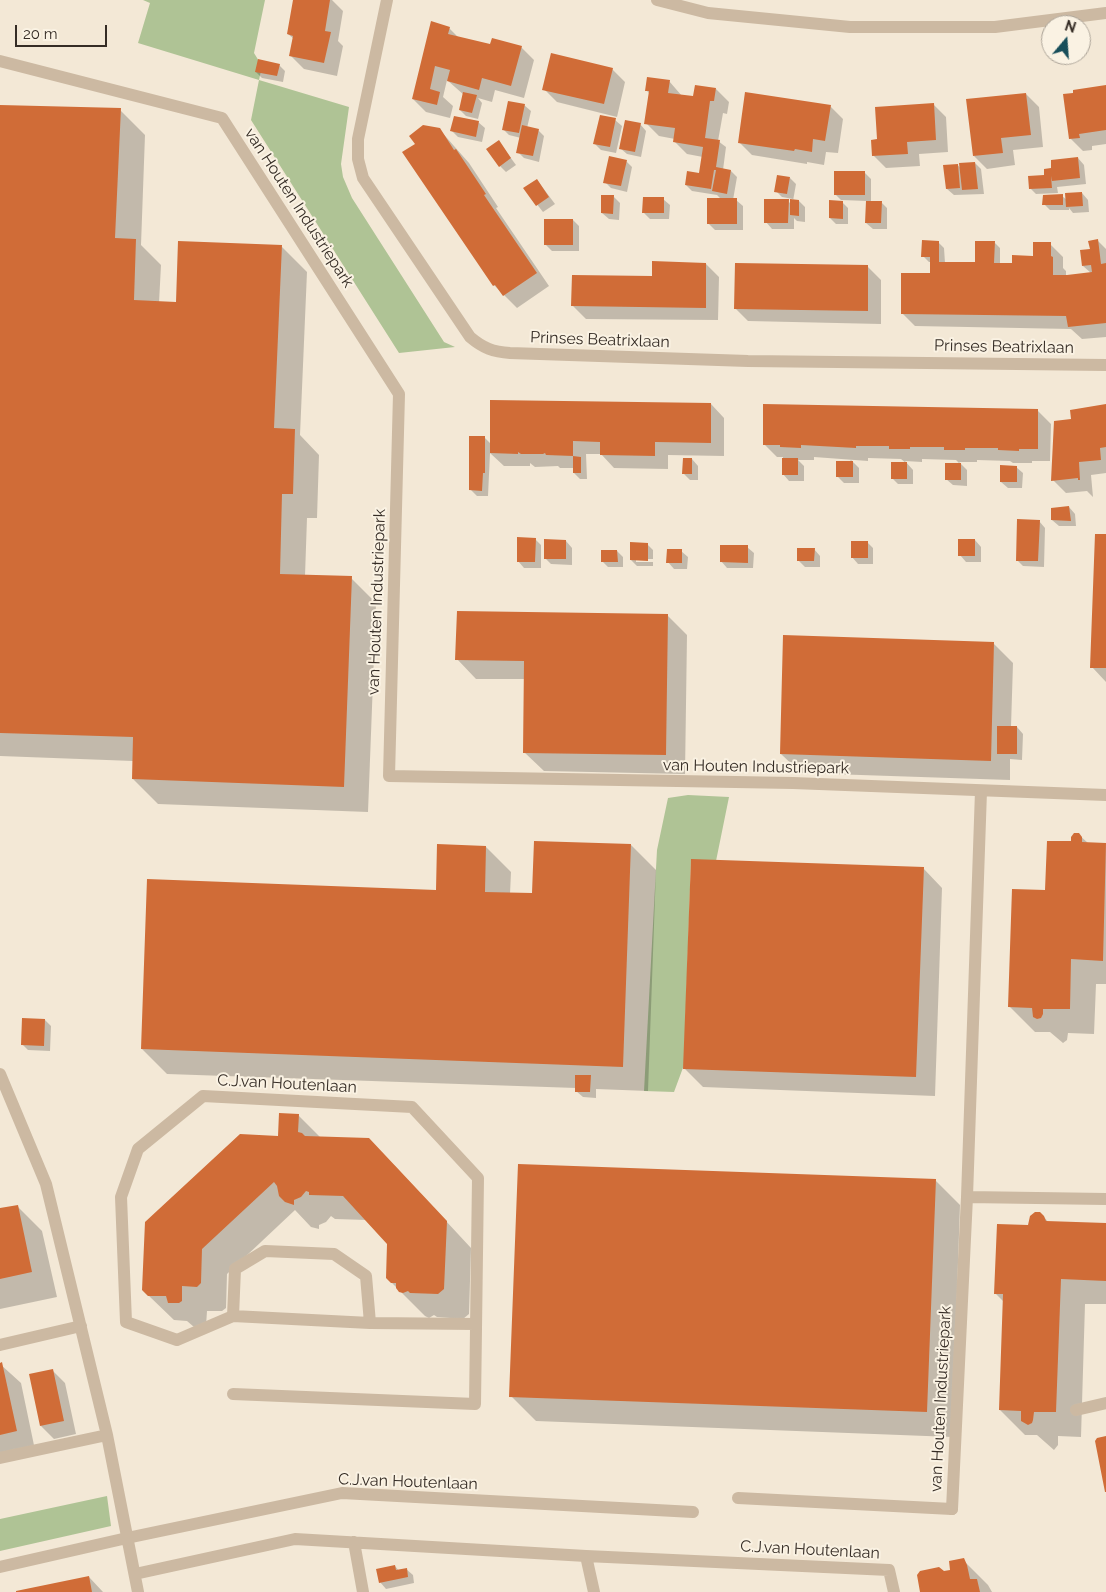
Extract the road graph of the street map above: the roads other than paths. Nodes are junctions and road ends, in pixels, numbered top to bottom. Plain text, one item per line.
1 (387, 0) edge
2 (657, 0) edge
3 (1106, 14) edge
4 (0, 61) edge
5 (1106, 365) edge
6 (981, 791) junction
7 (1106, 795) edge
8 (0, 1074) edge
9 (967, 1197) junction
10 (1106, 1198) edge
11 (234, 1316) junction
12 (370, 1323) junction
13 (476, 1324) junction
14 (81, 1326) junction
15 (0, 1345) edge
16 (234, 1394) dead end
17 (1106, 1403) edge
18 (1076, 1410) dead end
19 (107, 1435) junction
20 (0, 1458) edge
21 (738, 1498) dead end
22 (693, 1512) dead end
23 (128, 1538) junction
24 (354, 1542) junction
25 (586, 1556) junction
26 (0, 1568) edge
27 (134, 1574) junction
28 (138, 1592) edge
29 (363, 1592) edge
30 (594, 1592) edge
31 (894, 1592) edge

1 - 5 street, Prinses Beatrixlaan
2 - 3 street
4 - 6 street, van Houten Industriepark
6 - 7 street, van Houten Industriepark
6 - 9 street, van Houten Industriepark
8 - 14 street
9 - 10 street
9 - 21 street, van Houten Industriepark
11 - 12 street, C.J.van Houtenlaan
11 - 12 street
11 - 13 street, C.J.van Houtenlaan
12 - 13 street, C.J.van Houtenlaan
13 - 16 street, C.J.van Houtenlaan
14 - 15 street
14 - 19 street
17 - 18 street
19 - 20 street
19 - 23 street
22 - 23 street, C.J.van Houtenlaan
23 - 26 street, C.J.van Houtenlaan
23 - 27 street
24 - 25 street, C.J.van Houtenlaan
24 - 27 street, C.J.van Houtenlaan
24 - 29 street
25 - 30 street
25 - 31 street, C.J.van Houtenlaan
27 - 28 street

